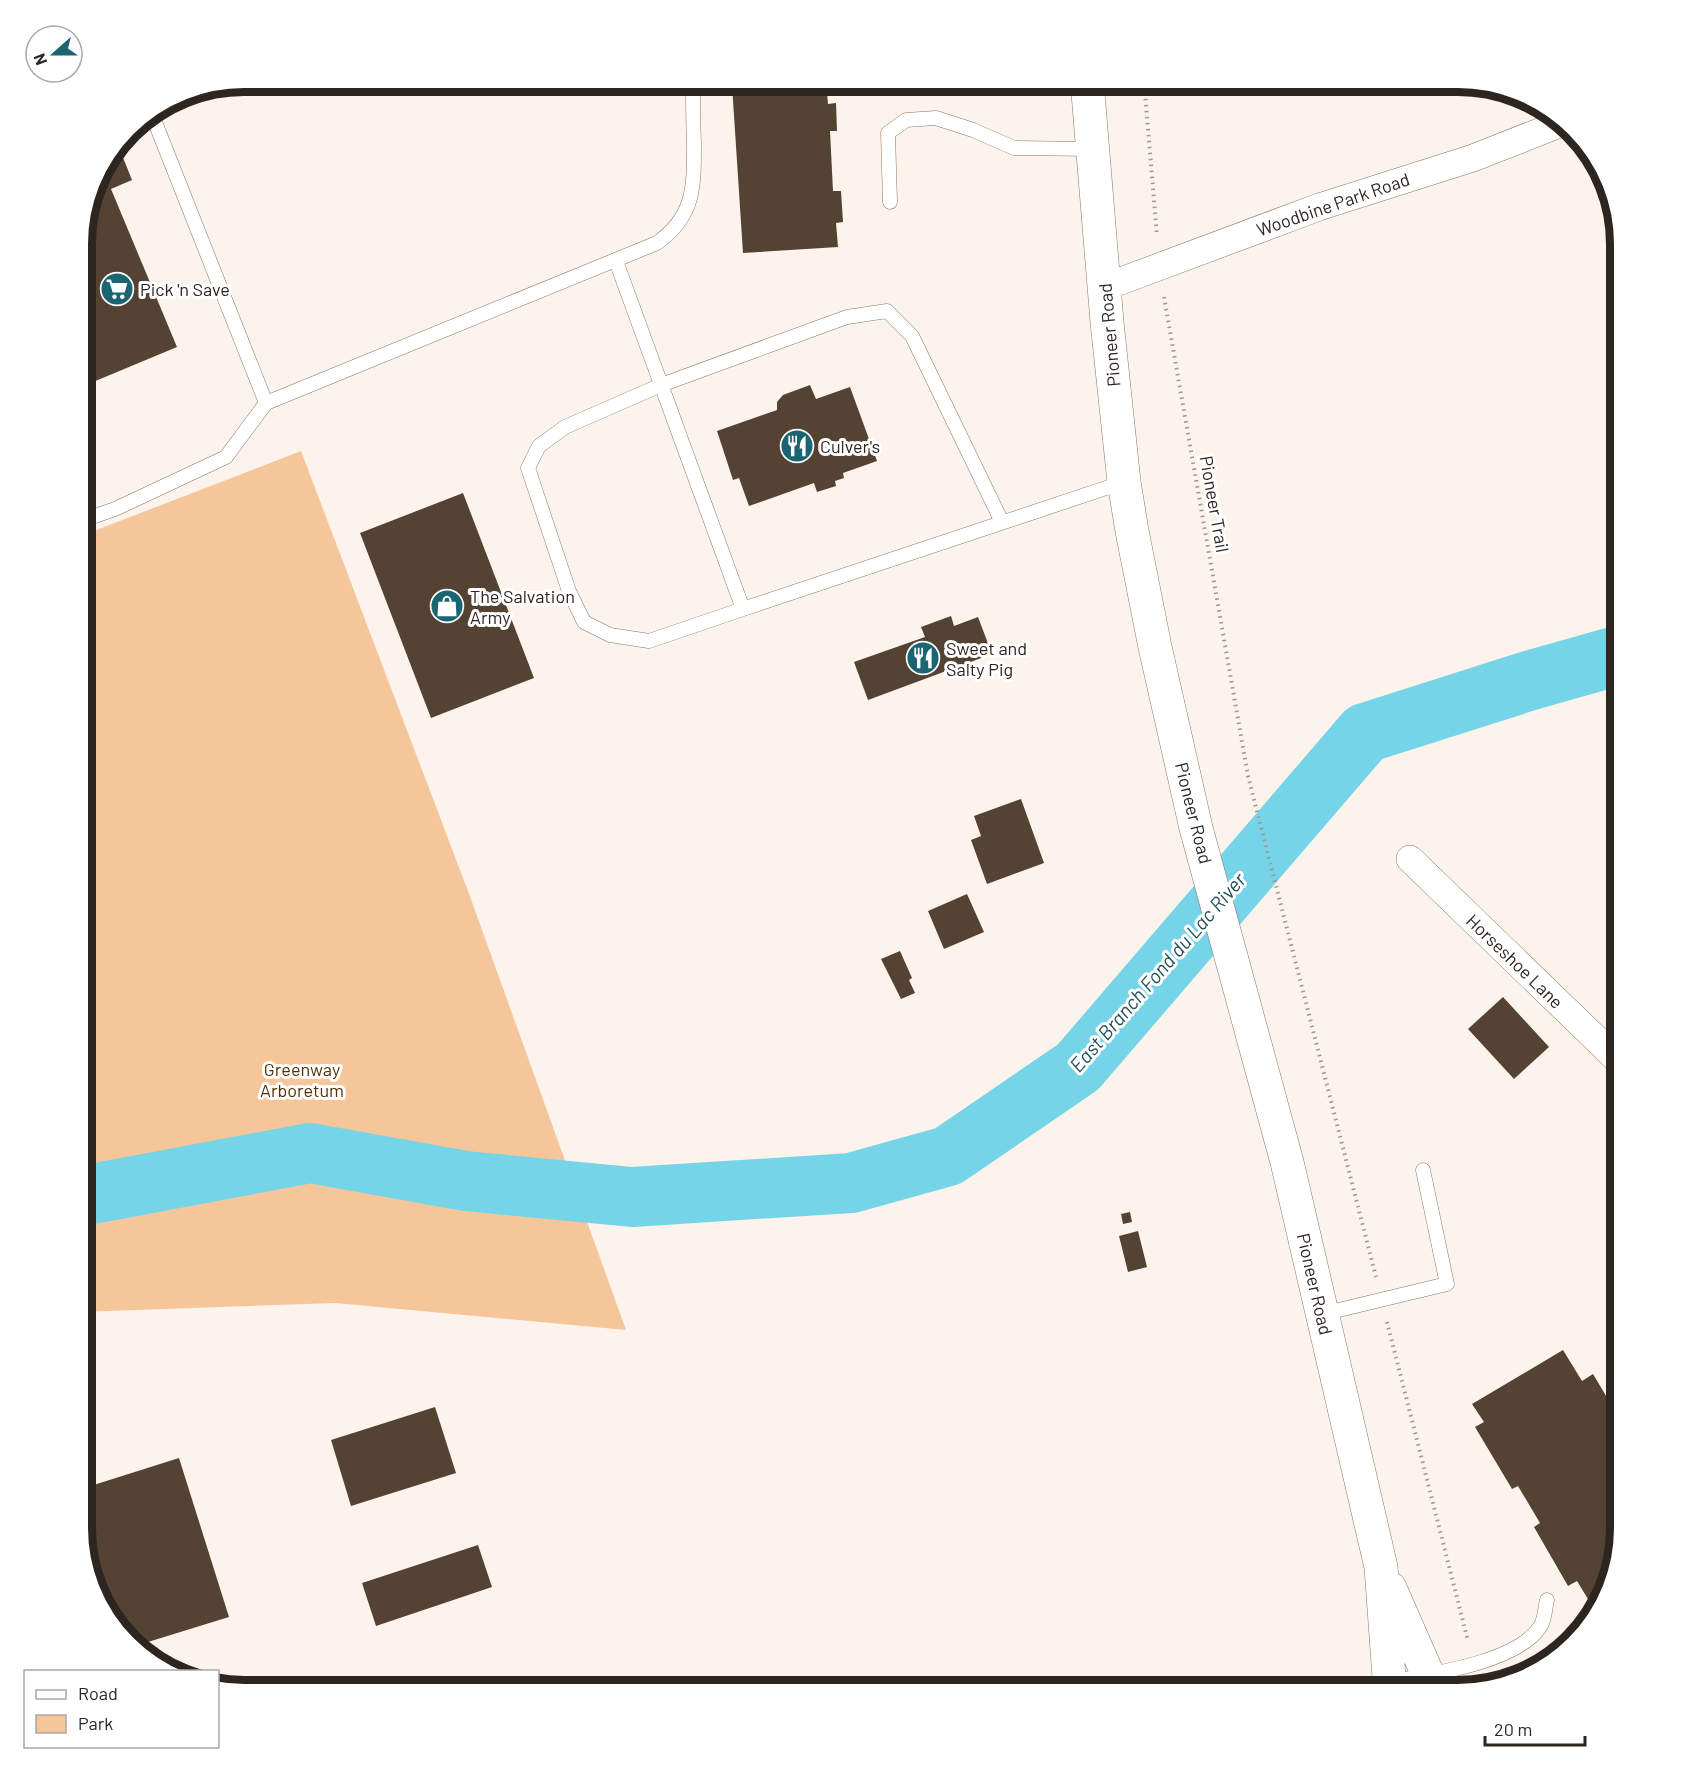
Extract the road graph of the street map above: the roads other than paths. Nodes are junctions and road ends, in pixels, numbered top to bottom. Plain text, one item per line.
1 (693, 92) edge
2 (1088, 92) edge
3 (154, 120) edge
4 (1554, 126) edge
5 (1092, 149) junction
6 (890, 202) dead end
7 (615, 261) junction
8 (1105, 287) junction
9 (661, 385) junction
10 (266, 403) junction
11 (1124, 482) junction
12 (92, 517) edge
13 (1002, 522) junction
14 (743, 609) junction
15 (1410, 860) dead end
16 (1610, 1052) edge
17 (1423, 1170) dead end
18 (1322, 1314) junction
19 (1381, 1567) junction
20 (1547, 1600) dead end
21 (1389, 1680) edge
22 (1430, 1680) edge
23 (1438, 1680) edge

1 - 7 lane
2 - 5 main road, Pioneer Road
3 - 10 lane
4 - 8 street, Woodbine Park Road
5 - 6 lane
5 - 8 main road, Pioneer Road
7 - 9 lane
7 - 10 lane
8 - 11 main road, Pioneer Road
9 - 13 lane
9 - 14 lane
9 - 14 lane
10 - 12 lane
11 - 13 lane
11 - 18 main road, Pioneer Road
13 - 14 lane
15 - 16 street, Horseshoe Lane
17 - 18 lane
18 - 19 main road, Pioneer Road
19 - 21 main road, Pioneer Road
19 - 22 main road, Pioneer Road
20 - 23 lane

